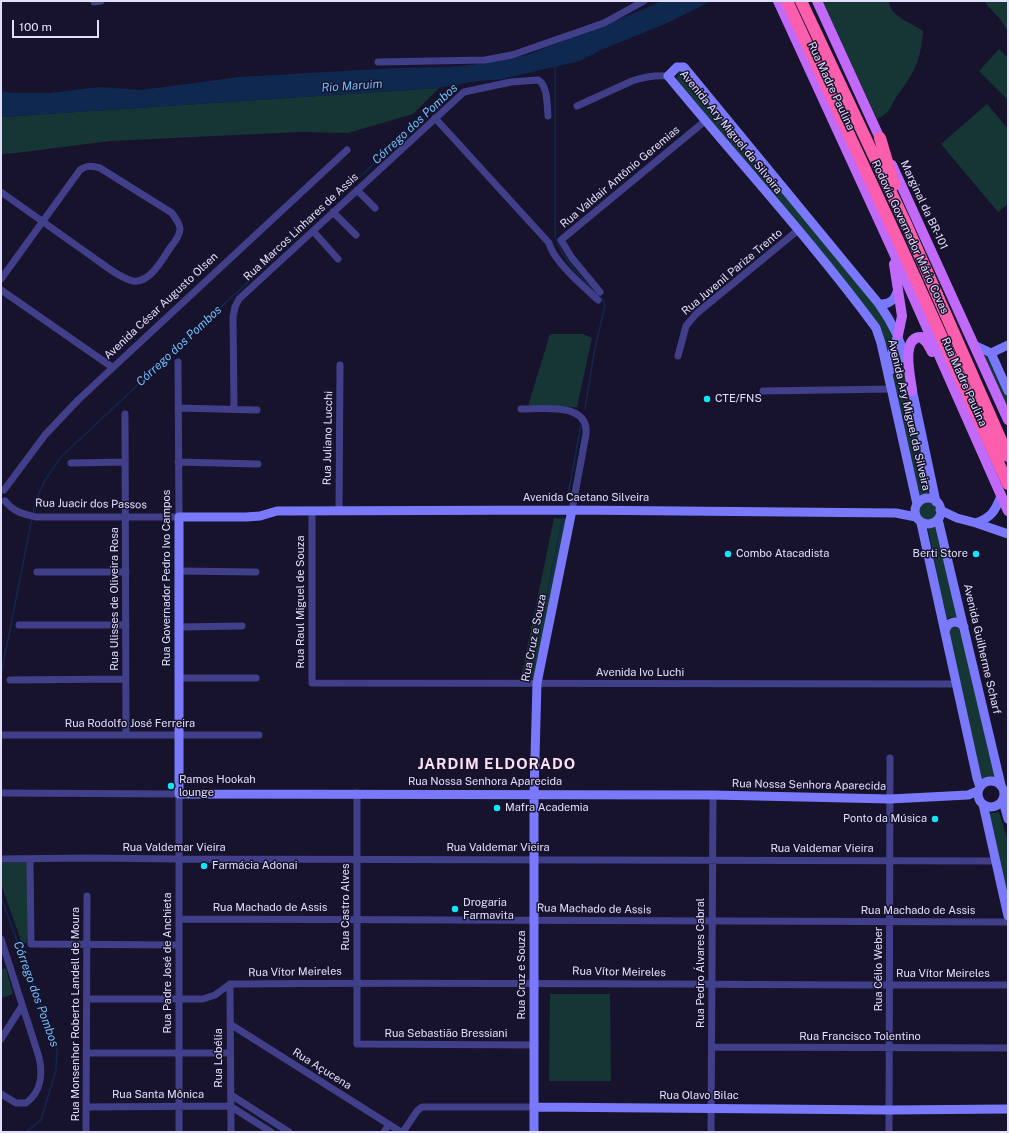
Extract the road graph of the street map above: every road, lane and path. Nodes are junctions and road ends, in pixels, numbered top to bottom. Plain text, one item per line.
1 (644, 1) edge
2 (778, 1) edge
3 (787, 1) edge
4 (801, 1) edge
5 (817, 1) edge
6 (378, 62) dead end
7 (668, 76) junction
8 (577, 106) dead end
9 (548, 116) dead end
10 (435, 118) junction
11 (705, 121) junction
12 (880, 138) junction
13 (346, 150) dead end
14 (856, 170) joint
15 (357, 190) junction
16 (1, 192) edge
17 (375, 208) dead end
18 (333, 212) junction
19 (42, 222) junction
20 (905, 222) junction
21 (313, 231) junction
22 (797, 231) junction
23 (356, 235) dead end
24 (561, 240) junction
25 (550, 243) junction
26 (894, 243) junction
27 (338, 258) dead end
28 (1, 279) edge
29 (898, 288) junction
30 (1, 290) edge
31 (600, 292) dead end
32 (598, 300) dead end
33 (879, 304) junction
34 (898, 335) junction
35 (974, 345) junction
36 (1008, 345) edge
37 (991, 353) junction
38 (678, 356) dead end
39 (178, 362) dead end
40 (340, 365) dead end
41 (112, 367) junction
42 (952, 386) junction
43 (892, 388) junction
44 (763, 391) dead end
45 (912, 391) junction
46 (1008, 391) edge
47 (178, 408) junction
48 (234, 409) junction
49 (521, 409) dead end
50 (257, 410) dead end
51 (125, 414) dead end
52 (1008, 420) edge
53 (1008, 456) edge
54 (126, 462) junction
55 (178, 462) junction
56 (71, 463) dead end
57 (258, 464) dead end
58 (1008, 484) edge
59 (2, 490) edge
60 (1002, 496) junction
61 (3, 501) edge
62 (916, 505) junction
63 (572, 510) junction
64 (277, 511) joint
65 (312, 511) junction
66 (339, 511) junction
67 (1008, 511) edge
68 (938, 512) junction
69 (896, 513) junction
70 (126, 517) junction
71 (178, 517) junction
72 (919, 520) junction
73 (976, 523) junction
74 (1008, 534) edge
75 (179, 571) junction
76 (37, 572) dead end
77 (126, 572) junction
78 (256, 572) dead end
79 (19, 625) dead end
80 (126, 625) junction
81 (242, 626) dead end
82 (179, 627) junction
83 (964, 627) junction
84 (945, 632) junction
85 (179, 678) junction
86 (256, 678) dead end
87 (126, 679) junction
88 (10, 680) dead end
89 (322, 683) joint
90 (537, 683) junction
91 (957, 684) junction
92 (1, 735) edge
93 (126, 735) junction
94 (179, 735) junction
95 (259, 735) dead end
96 (890, 758) dead end
97 (979, 789) junction
98 (1, 793) edge
99 (357, 793) junction
100 (1004, 793) edge
101 (179, 794) junction
102 (534, 794) junction
103 (713, 795) junction
104 (968, 795) junction
105 (890, 799) junction
106 (981, 803) junction
107 (1008, 819) edge
108 (1, 859) edge
109 (30, 859) junction
110 (179, 859) junction
111 (357, 859) junction
112 (534, 859) junction
113 (712, 859) junction
114 (889, 860) junction
115 (996, 861) junction
116 (87, 896) dead end
117 (1008, 916) edge
118 (179, 919) junction
119 (357, 920) junction
120 (534, 920) junction
121 (712, 922) junction
122 (890, 922) junction
123 (1008, 922) edge
124 (1, 941) edge
125 (87, 944) junction
126 (179, 944) junction
127 (357, 982) junction
128 (534, 982) junction
129 (230, 984) junction
130 (712, 984) junction
131 (890, 985) junction
132 (1008, 985) edge
133 (87, 999) junction
134 (179, 999) junction
135 (22, 1006) junction
136 (230, 1024) junction
137 (1, 1039) edge
138 (357, 1044) joint
139 (534, 1045) junction
140 (712, 1048) junction
141 (1008, 1048) edge
142 (890, 1049) junction
143 (87, 1053) junction
144 (179, 1053) junction
145 (230, 1053) junction
146 (1, 1094) edge
147 (230, 1095) junction
148 (179, 1106) junction
149 (230, 1106) junction
150 (86, 1107) junction
151 (534, 1107) junction
152 (711, 1108) junction
153 (1008, 1109) edge
154 (889, 1110) junction
155 (389, 1124) junction
156 (86, 1132) edge
157 (179, 1132) edge
158 (231, 1132) edge
159 (271, 1132) edge
160 (289, 1132) edge
161 (384, 1132) edge
162 (402, 1132) edge
163 (534, 1132) edge
164 (711, 1132) edge
165 (889, 1132) edge

1 - 6 street
2 - 14 main road, Rua Madre Paulina
3 - 26 highway, Rodovia Governador Mário Covas
4 - 20 highway, Rodovia Governador Mário Covas
5 - 12 main road, Marginal da BR-101
7 - 8 street
7 - 11 main road, Avenida Ary Miguel da Silveira
7 - 33 main road, Avenida Ary Miguel da Silveira
9 - 10 street, Rua Marcos Linhares de Assis
10 - 15 street, Rua Marcos Linhares de Assis
10 - 25 street
11 - 22 main road, Avenida Ary Miguel da Silveira
11 - 24 street, Rua Valdair Antônio Geremias
12 - 20 highway
12 - 35 main road, Marginal da BR-101
13 - 41 street, Avenida César Augusto Olsen
14 - 26 highway
15 - 17 street
15 - 18 street, Rua Marcos Linhares de Assis
16 - 19 street
18 - 21 street, Rua Marcos Linhares de Assis
18 - 23 street
19 - 19 street
19 - 28 street
20 - 53 highway, Rodovia Governador Mário Covas
21 - 27 street
21 - 48 street, Rua Marcos Linhares de Assis
22 - 38 street, Rua Juvenil Parize Trento
22 - 43 main road, Avenida Ary Miguel da Silveira
24 - 25 street
24 - 31 street, Rua Valdair Antônio Geremias
25 - 32 street
26 - 29 main road
26 - 42 main road, Rua Madre Paulina
26 - 58 highway, Rodovia Governador Mário Covas
29 - 33 main road
29 - 34 main road
30 - 41 street
33 - 34 main road, Avenida Ary Miguel da Silveira
34 - 43 main road
34 - 45 main road, Avenida Ary Miguel da Silveira
35 - 37 main road
35 - 52 main road, Marginal da BR-101
36 - 37 main road
37 - 46 main road
39 - 47 street, Rua Governador Pedro Ivo Campos
40 - 66 street, Rua Juliano Lucchi
41 - 59 street, Avenida César Augusto Olsen
42 - 45 main road
42 - 60 main road, Rua Madre Paulina
43 - 44 street
43 - 62 main road, Avenida Ary Miguel da Silveira
45 - 68 main road, Avenida Ary Miguel da Silveira
47 - 48 street
47 - 55 street, Rua Governador Pedro Ivo Campos
48 - 50 street
49 - 63 street
51 - 54 street, Rua Ulisses de Oliveira Rosa
54 - 56 street
54 - 70 street, Rua Ulisses de Oliveira Rosa
55 - 57 street
55 - 71 street, Rua Governador Pedro Ivo Campos
59 - 61 street
60 - 67 main road, Rua Madre Paulina
60 - 73 main road
61 - 70 street, Rua Juacir dos Passos
62 - 68 main road
62 - 69 main road, Avenida Caetano Silveira
62 - 72 main road
63 - 66 main road, Avenida Caetano Silveira
63 - 69 main road, Avenida Caetano Silveira
63 - 90 main road, Rua Cruz e Souza
64 - 65 main road, Avenida Caetano Silveira
64 - 71 main road, Rua Juacir dos Passos
65 - 66 main road, Avenida Caetano Silveira
65 - 89 street, Rua Raul Miguel de Souza
68 - 72 main road
68 - 73 main road
68 - 83 main road, Avenida Guilherme Scharf
69 - 72 main road, Avenida Caetano Silveira
70 - 71 street, Rua Juacir dos Passos
70 - 77 street, Rua Ulisses de Oliveira Rosa
71 - 75 main road, Rua Governador Pedro Ivo Campos
72 - 84 main road
73 - 74 main road
75 - 78 street
75 - 82 main road, Rua Governador Pedro Ivo Campos
76 - 77 street
77 - 80 street, Rua Ulisses de Oliveira Rosa
79 - 80 street
80 - 87 street, Rua Ulisses de Oliveira Rosa
81 - 82 street
82 - 85 main road, Rua Governador Pedro Ivo Campos
83 - 84 main road
83 - 100 main road, Avenida Guilherme Scharf
84 - 91 main road
85 - 86 street
85 - 94 main road, Rua Governador Pedro Ivo Campos
87 - 88 street
87 - 93 street, Rua Ulisses de Oliveira Rosa
89 - 90 street, Avenida Ivo Luchi
90 - 91 street, Avenida Ivo Luchi
90 - 102 main road, Rua Cruz e Souza
91 - 97 main road
92 - 93 street, Rua Rodolfo José Ferreira
93 - 94 street, Rua Rodolfo José Ferreira
94 - 95 street, Rua Rodolfo José Ferreira
94 - 101 main road, Rua Governador Pedro Ivo Campos
96 - 105 street, Rua Célio Weber
97 - 100 main road
97 - 104 main road, Rua Nossa Senhora Aparecida
97 - 106 main road
98 - 101 street, Rua Nossa Senhora Aparecida
99 - 101 main road, Rua Nossa Senhora Aparecida
99 - 102 main road, Rua Nossa Senhora Aparecida
99 - 111 street, Rua Castro Alves
100 - 106 main road
100 - 107 main road, Avenida Guilherme Scharf
101 - 110 street, Rua Padre José de Anchieta
102 - 103 main road, Rua Nossa Senhora Aparecida
102 - 112 main road, Rua Cruz e Souza
103 - 105 main road, Rua Nossa Senhora Aparecida
103 - 113 street, Rua Pedro Álvares Cabral
104 - 105 main road, Rua Nossa Senhora Aparecida
104 - 106 main road, Rua Nossa Senhora Aparecida
105 - 114 street, Rua Célio Weber
106 - 115 main road
108 - 109 street, Rua Valdemar Vieira
109 - 110 street, Rua Valdemar Vieira
109 - 125 street
110 - 111 street, Rua Valdemar Vieira
110 - 118 street, Rua Padre José de Anchieta
111 - 112 street, Rua Valdemar Vieira
111 - 119 street, Rua Castro Alves
112 - 113 street, Rua Valdemar Vieira
112 - 120 main road, Rua Cruz e Souza
113 - 114 street, Rua Valdemar Vieira
113 - 121 street, Rua Pedro Álvares Cabral
114 - 115 street, Rua Valdemar Vieira
114 - 122 street, Rua Célio Weber
115 - 117 main road
116 - 125 street, Rua Monsenhor Roberto Landell de Moura
118 - 119 street, Rua Machado de Assis
118 - 126 street, Rua Padre José de Anchieta
119 - 120 street, Rua Machado de Assis
119 - 127 street, Rua Castro Alves
120 - 121 street, Rua Machado de Assis
120 - 128 main road, Rua Cruz e Souza
121 - 122 street, Rua Machado de Assis
121 - 130 street, Rua Pedro Álvares Cabral
122 - 123 street, Rua Machado de Assis
122 - 131 street, Rua Célio Weber
124 - 135 street
125 - 126 street
125 - 133 street, Rua Monsenhor Roberto Landell de Moura
126 - 134 street, Rua Padre José de Anchieta
127 - 128 street, Rua Vítor Meireles
127 - 129 street, Rua Vítor Meireles
127 - 138 street, Rua Castro Alves
128 - 130 street, Rua Vítor Meireles
128 - 139 main road, Rua Cruz e Souza
129 - 134 street
129 - 136 street, Rua Lobélia
130 - 131 street, Rua Vítor Meireles
130 - 140 street, Rua Pedro Álvares Cabral
131 - 132 street, Rua Vítor Meireles
131 - 142 street, Rua Célio Weber
133 - 134 street
133 - 143 street, Rua Monsenhor Roberto Landell de Moura
134 - 144 street, Rua Padre José de Anchieta
135 - 137 street
135 - 146 street
136 - 145 street, Rua Lobélia
136 - 155 street, Rua Açucena
138 - 139 street, Rua Sebastião Bressiani
139 - 151 main road, Rua Cruz e Souza
140 - 142 street, Rua Francisco Tolentino
140 - 152 street, Rua Pedro Álvares Cabral
141 - 142 street, Rua Francisco Tolentino
142 - 154 street, Rua Célio Weber
143 - 144 street
143 - 150 street, Rua Monsenhor Roberto Landell de Moura
144 - 145 street
144 - 148 street, Rua Padre José de Anchieta
145 - 147 street, Rua Lobélia
147 - 149 street, Rua Lobélia
147 - 160 street
148 - 149 street, Rua Santa Mônica
148 - 150 street, Rua Santa Mônica
148 - 157 street, Rua Padre José de Anchieta
149 - 158 street, Rua Lobélia
149 - 159 street
150 - 156 street, Rua Monsenhor Roberto Landell de Moura
151 - 152 main road, Rua Olavo Bilac
151 - 162 street, Rua Olavo Bilac
151 - 163 main road, Rua Cruz e Souza
152 - 154 main road, Rua Olavo Bilac
152 - 164 street, Rua Pedro Álvares Cabral
153 - 154 main road, Rua Olavo Bilac
154 - 165 street, Rua Célio Weber
155 - 161 street
155 - 162 street, Rua Açucena

